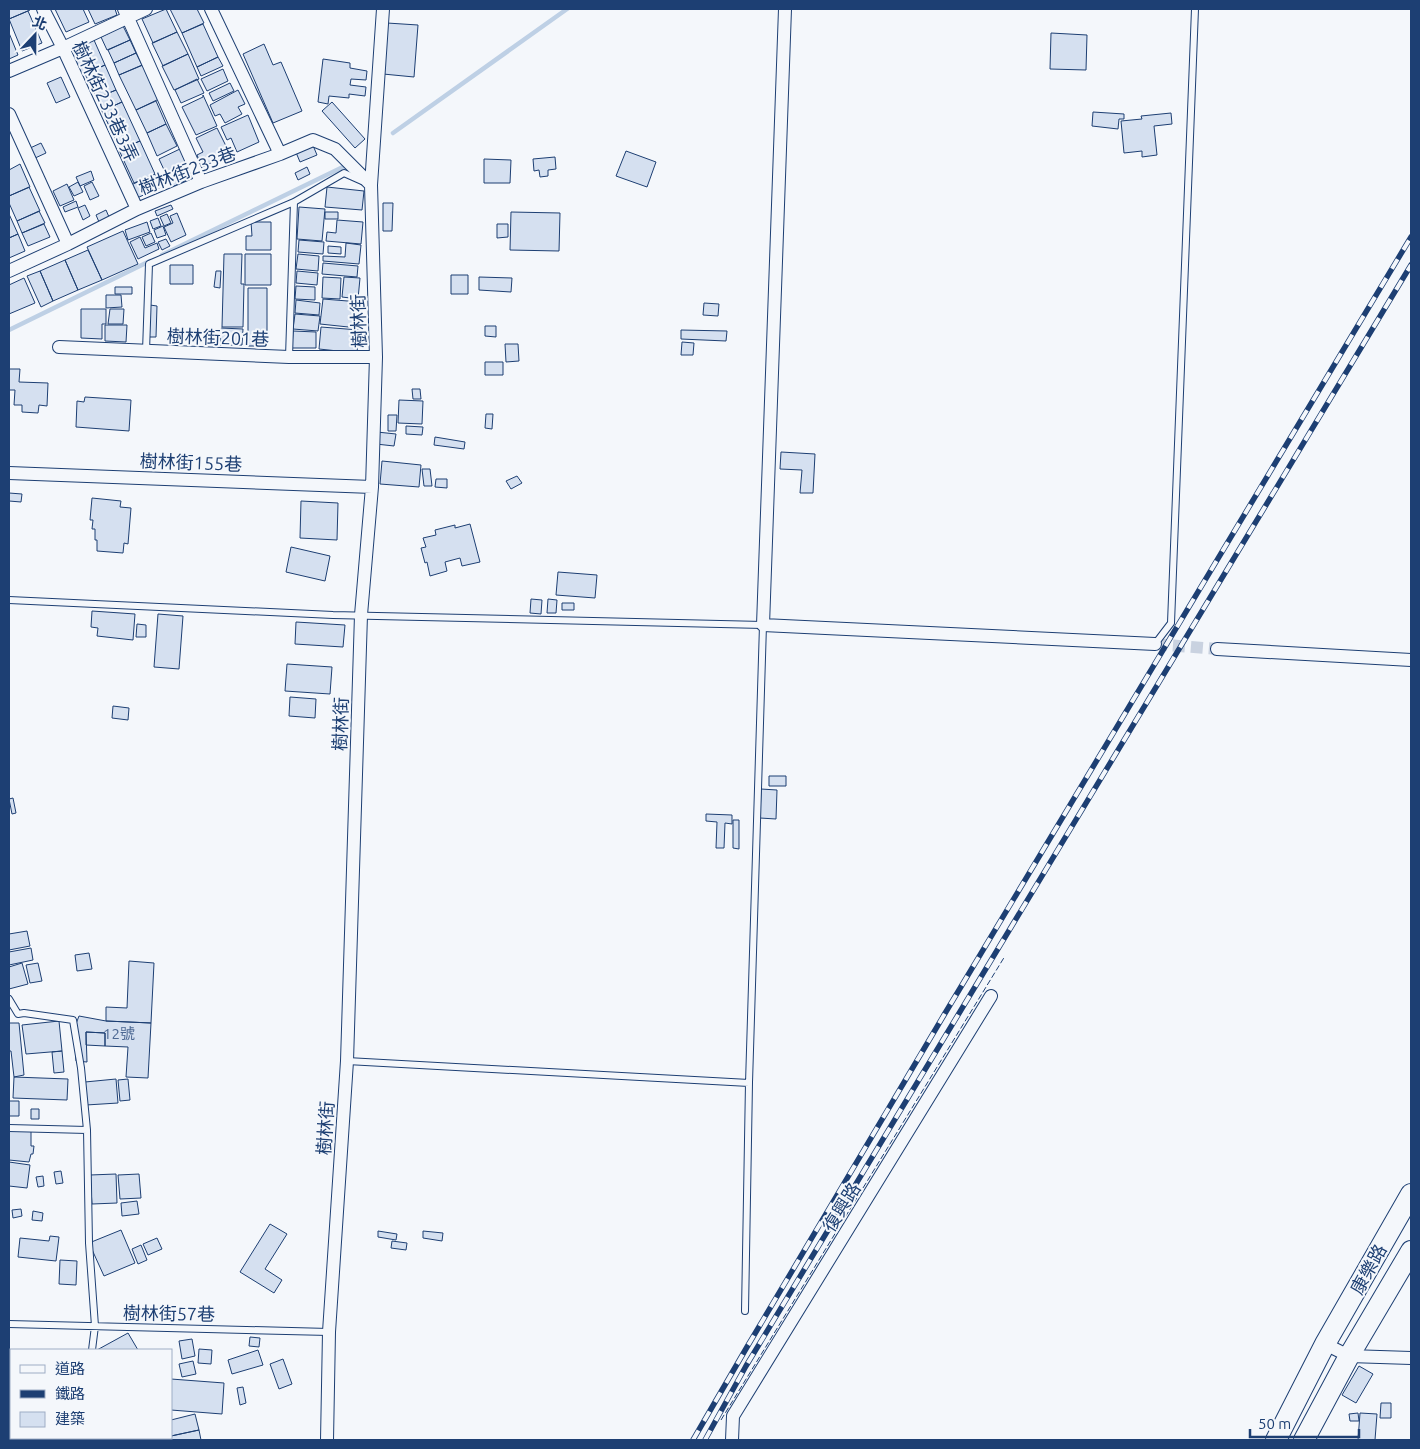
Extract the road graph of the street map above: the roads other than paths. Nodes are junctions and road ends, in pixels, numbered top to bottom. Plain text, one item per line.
1 (43, 9) edge
2 (146, 9) edge
3 (211, 9) edge
4 (383, 9) edge
5 (785, 9) edge
6 (1195, 9) edge
7 (126, 13) edge
8 (63, 48) junction
9 (9, 71) edge
10 (9, 114) edge
11 (280, 154) junction
12 (201, 182) junction
13 (371, 185) junction
14 (294, 202) junction
15 (137, 209) junction
16 (68, 244) junction
17 (9, 271) edge
18 (59, 347) dead end
19 (146, 351) junction
20 (289, 357) junction
21 (376, 357) junction
22 (9, 473) edge
23 (372, 487) junction
24 (9, 600) edge
25 (361, 615) junction
26 (763, 625) junction
27 (1154, 644) joint
28 (1217, 649) tunnel mouth
29 (1411, 660) edge
30 (991, 996) dead end
31 (9, 999) edge
32 (347, 1062) junction
33 (749, 1083) junction
34 (9, 1128) edge
35 (86, 1130) junction
36 (1411, 1194) edge
37 (1411, 1251) edge
38 (745, 1311) dead end
39 (9, 1324) edge
40 (95, 1326) junction
41 (329, 1332) junction
42 (1325, 1344) junction
43 (92, 1349) edge
44 (1350, 1356) junction
45 (1411, 1358) edge
46 (326, 1440) edge
47 (732, 1440) edge
48 (1276, 1440) edge
49 (1304, 1440) edge

1 - 8 street, 樹林街233巷3弄
2 - 7 street
3 - 11 street
4 - 13 street, 樹林街
5 - 26 street
6 - 27 lane
7 - 8 street
7 - 12 street
8 - 9 street
8 - 15 street, 樹林街233巷3弄
10 - 16 street
11 - 12 street, 樹林街233巷
11 - 13 street, 樹林街233巷
12 - 15 street, 樹林街233巷
13 - 14 lane
13 - 21 street, 樹林街
14 - 19 lane
14 - 20 lane
15 - 16 street, 樹林街233巷
16 - 17 street, 樹林街233巷
18 - 19 street, 樹林街201巷
19 - 20 street, 樹林街201巷
20 - 21 street, 樹林街201巷
21 - 23 street, 樹林街
22 - 23 street, 樹林街155巷
23 - 25 street, 樹林街
24 - 25 lane
25 - 26 lane
25 - 32 street, 樹林街
26 - 27 street
26 - 33 lane
28 - 29 street
30 - 47 street, 復興路
31 - 35 lane
32 - 33 lane
32 - 41 street, 樹林街
33 - 38 lane
34 - 35 lane
35 - 40 lane
36 - 42 main road, 康樂路
37 - 44 main road, 康樂路
39 - 40 lane, 樹林街57巷
40 - 41 lane, 樹林街57巷
40 - 43 lane
41 - 46 street, 樹林街
42 - 44 street
42 - 48 main road, 康樂路
44 - 45 street
44 - 49 main road, 康樂路

